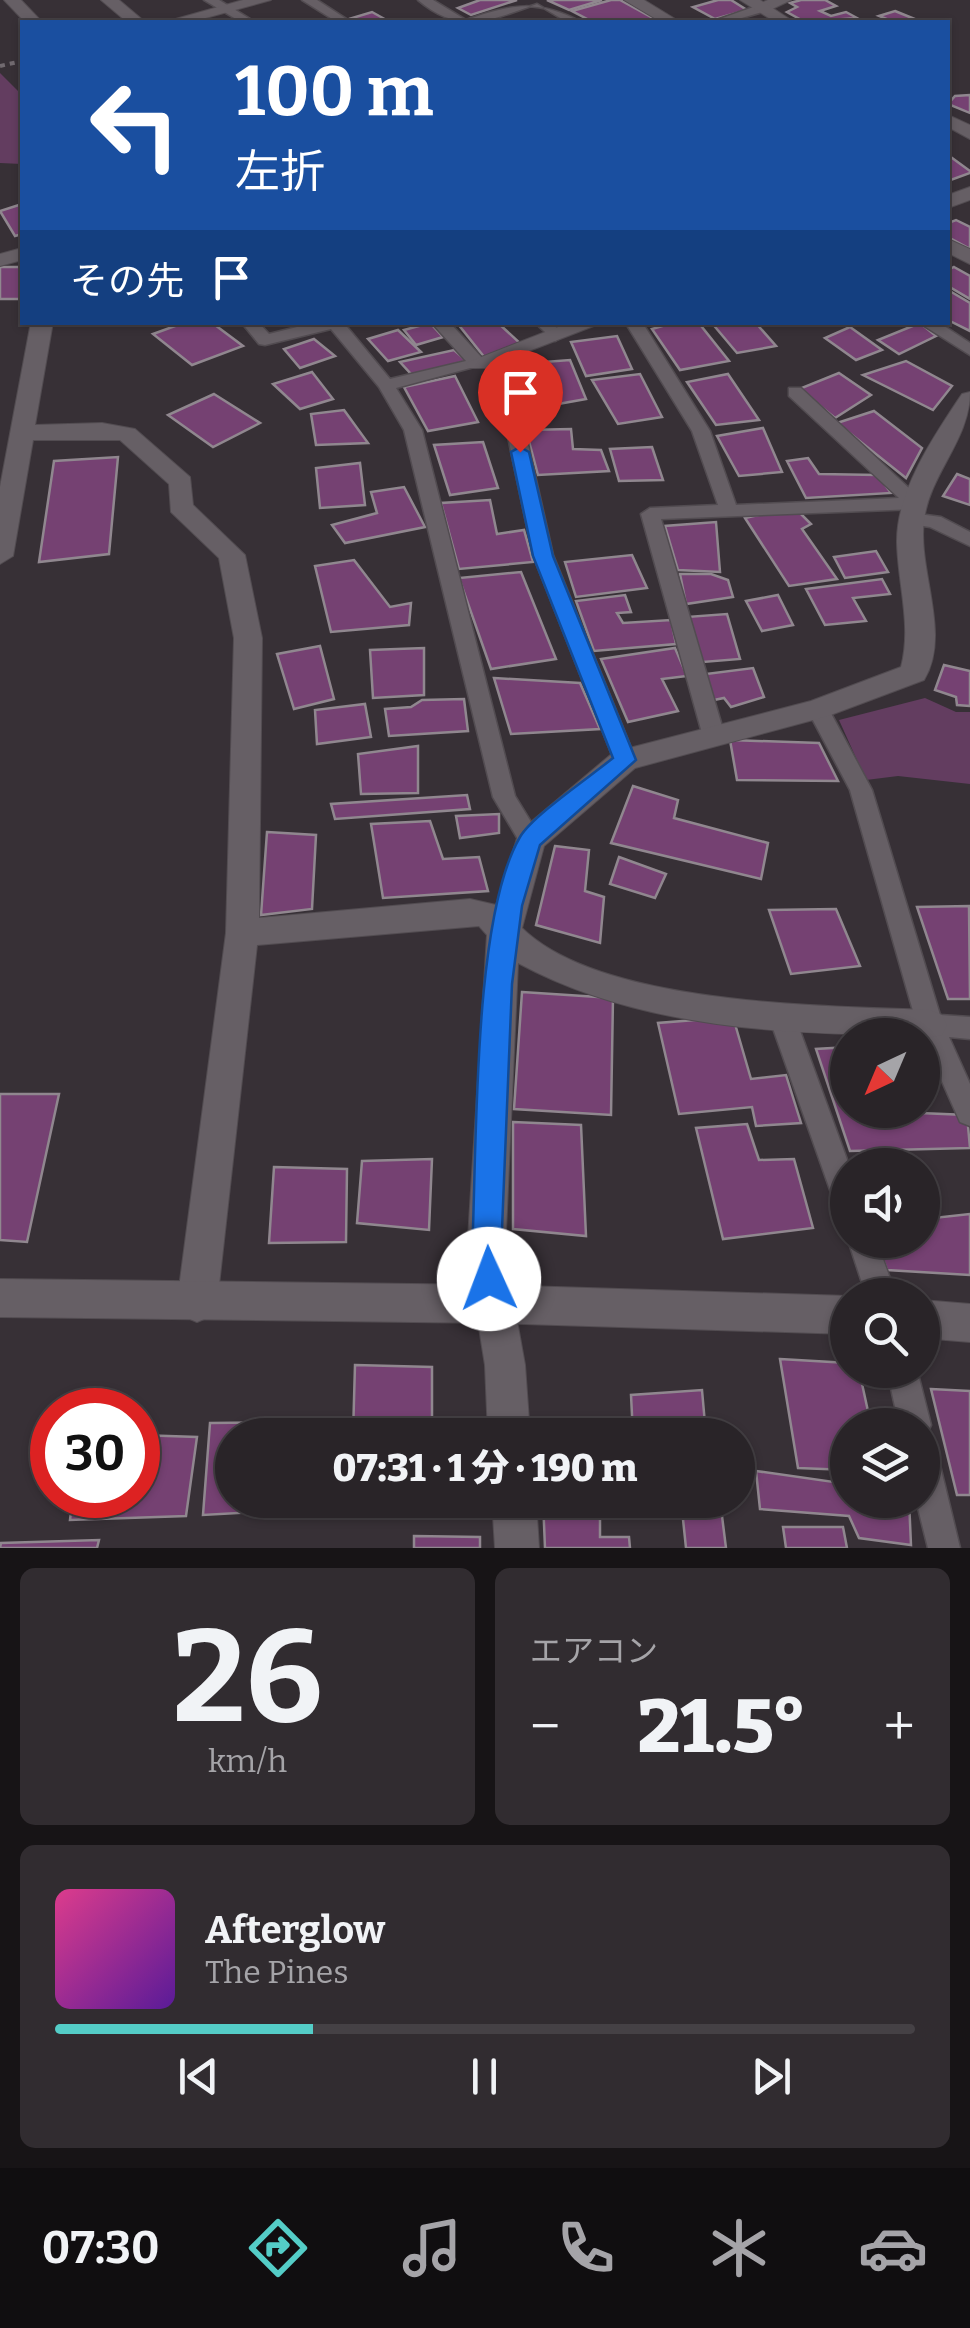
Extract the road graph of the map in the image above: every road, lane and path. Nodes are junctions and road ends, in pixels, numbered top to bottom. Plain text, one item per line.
1 (12, 0) edge
2 (109, 0) edge
3 (210, 0) edge
4 (264, 0) edge
5 (308, 0) edge
6 (424, 0) edge
7 (538, 0) edge
8 (632, 0) edge
9 (783, 0) edge
10 (756, 4) edge
11 (226, 8) junction
12 (32, 20) edge
13 (134, 20) edge
14 (181, 20) edge
15 (247, 20) edge
16 (342, 20) edge
17 (459, 20) edge
18 (477, 20) edge
19 (572, 20) edge
20 (668, 20) edge
21 (721, 20) edge
22 (783, 20) edge
23 (41, 325) edge
24 (252, 325) edge
25 (327, 325) edge
26 (337, 325) edge
27 (442, 325) edge
28 (574, 325) edge
29 (635, 325) edge
30 (931, 325) edge
31 (548, 329) edge
32 (970, 350) edge
33 (484, 361) junction
34 (386, 385) junction
35 (795, 392) dead end
36 (970, 399) edge
37 (962, 432) edge
38 (22, 433) junction
39 (728, 508) junction
40 (914, 511) junction
41 (970, 540) edge
42 (0, 556) edge
43 (818, 708) junction
44 (713, 733) junction
45 (625, 760) junction
46 (530, 840) junction
47 (242, 933) junction
48 (504, 938) junction
49 (782, 1018) junction
50 (928, 1018) edge
51 (830, 1021) edge
52 (940, 1026) edge
53 (970, 1028) edge
54 (940, 1048) edge
55 (970, 1114) edge
56 (830, 1151) edge
57 (0, 1298) edge
58 (197, 1302) junction
59 (492, 1304) junction
60 (830, 1314) edge
61 (940, 1320) edge
62 (970, 1323) edge
63 (508, 1418) edge
64 (515, 1518) edge
65 (937, 1518) edge
66 (517, 1548) edge
67 (944, 1548) edge

1 - 12 street
2 - 13 street
3 - 11 lane
4 - 11 street
5 - 16 lane
6 - 17 lane
7 - 18 lane
7 - 19 lane
8 - 20 street
9 - 10 street
10 - 21 lane
10 - 22 street
11 - 14 street
11 - 15 lane
23 - 38 street
24 - 25 lane
26 - 34 lane
27 - 33 lane
28 - 31 street
29 - 39 lane
30 - 32 lane
31 - 33 street
33 - 34 lane
33 - 45 lane
34 - 46 lane
35 - 40 lane
36 - 37 street
37 - 40 street
38 - 42 street
38 - 47 street
39 - 40 lane
39 - 44 lane
40 - 41 lane
40 - 43 street
43 - 44 street
43 - 50 lane
44 - 45 street
45 - 46 street
46 - 48 street
47 - 48 street
47 - 58 street
48 - 49 street
48 - 59 street
49 - 51 street
49 - 56 lane
52 - 53 lane
54 - 55 lane
57 - 58 street
58 - 59 street
59 - 60 street
59 - 63 street
61 - 62 street
64 - 66 street
65 - 67 lane

